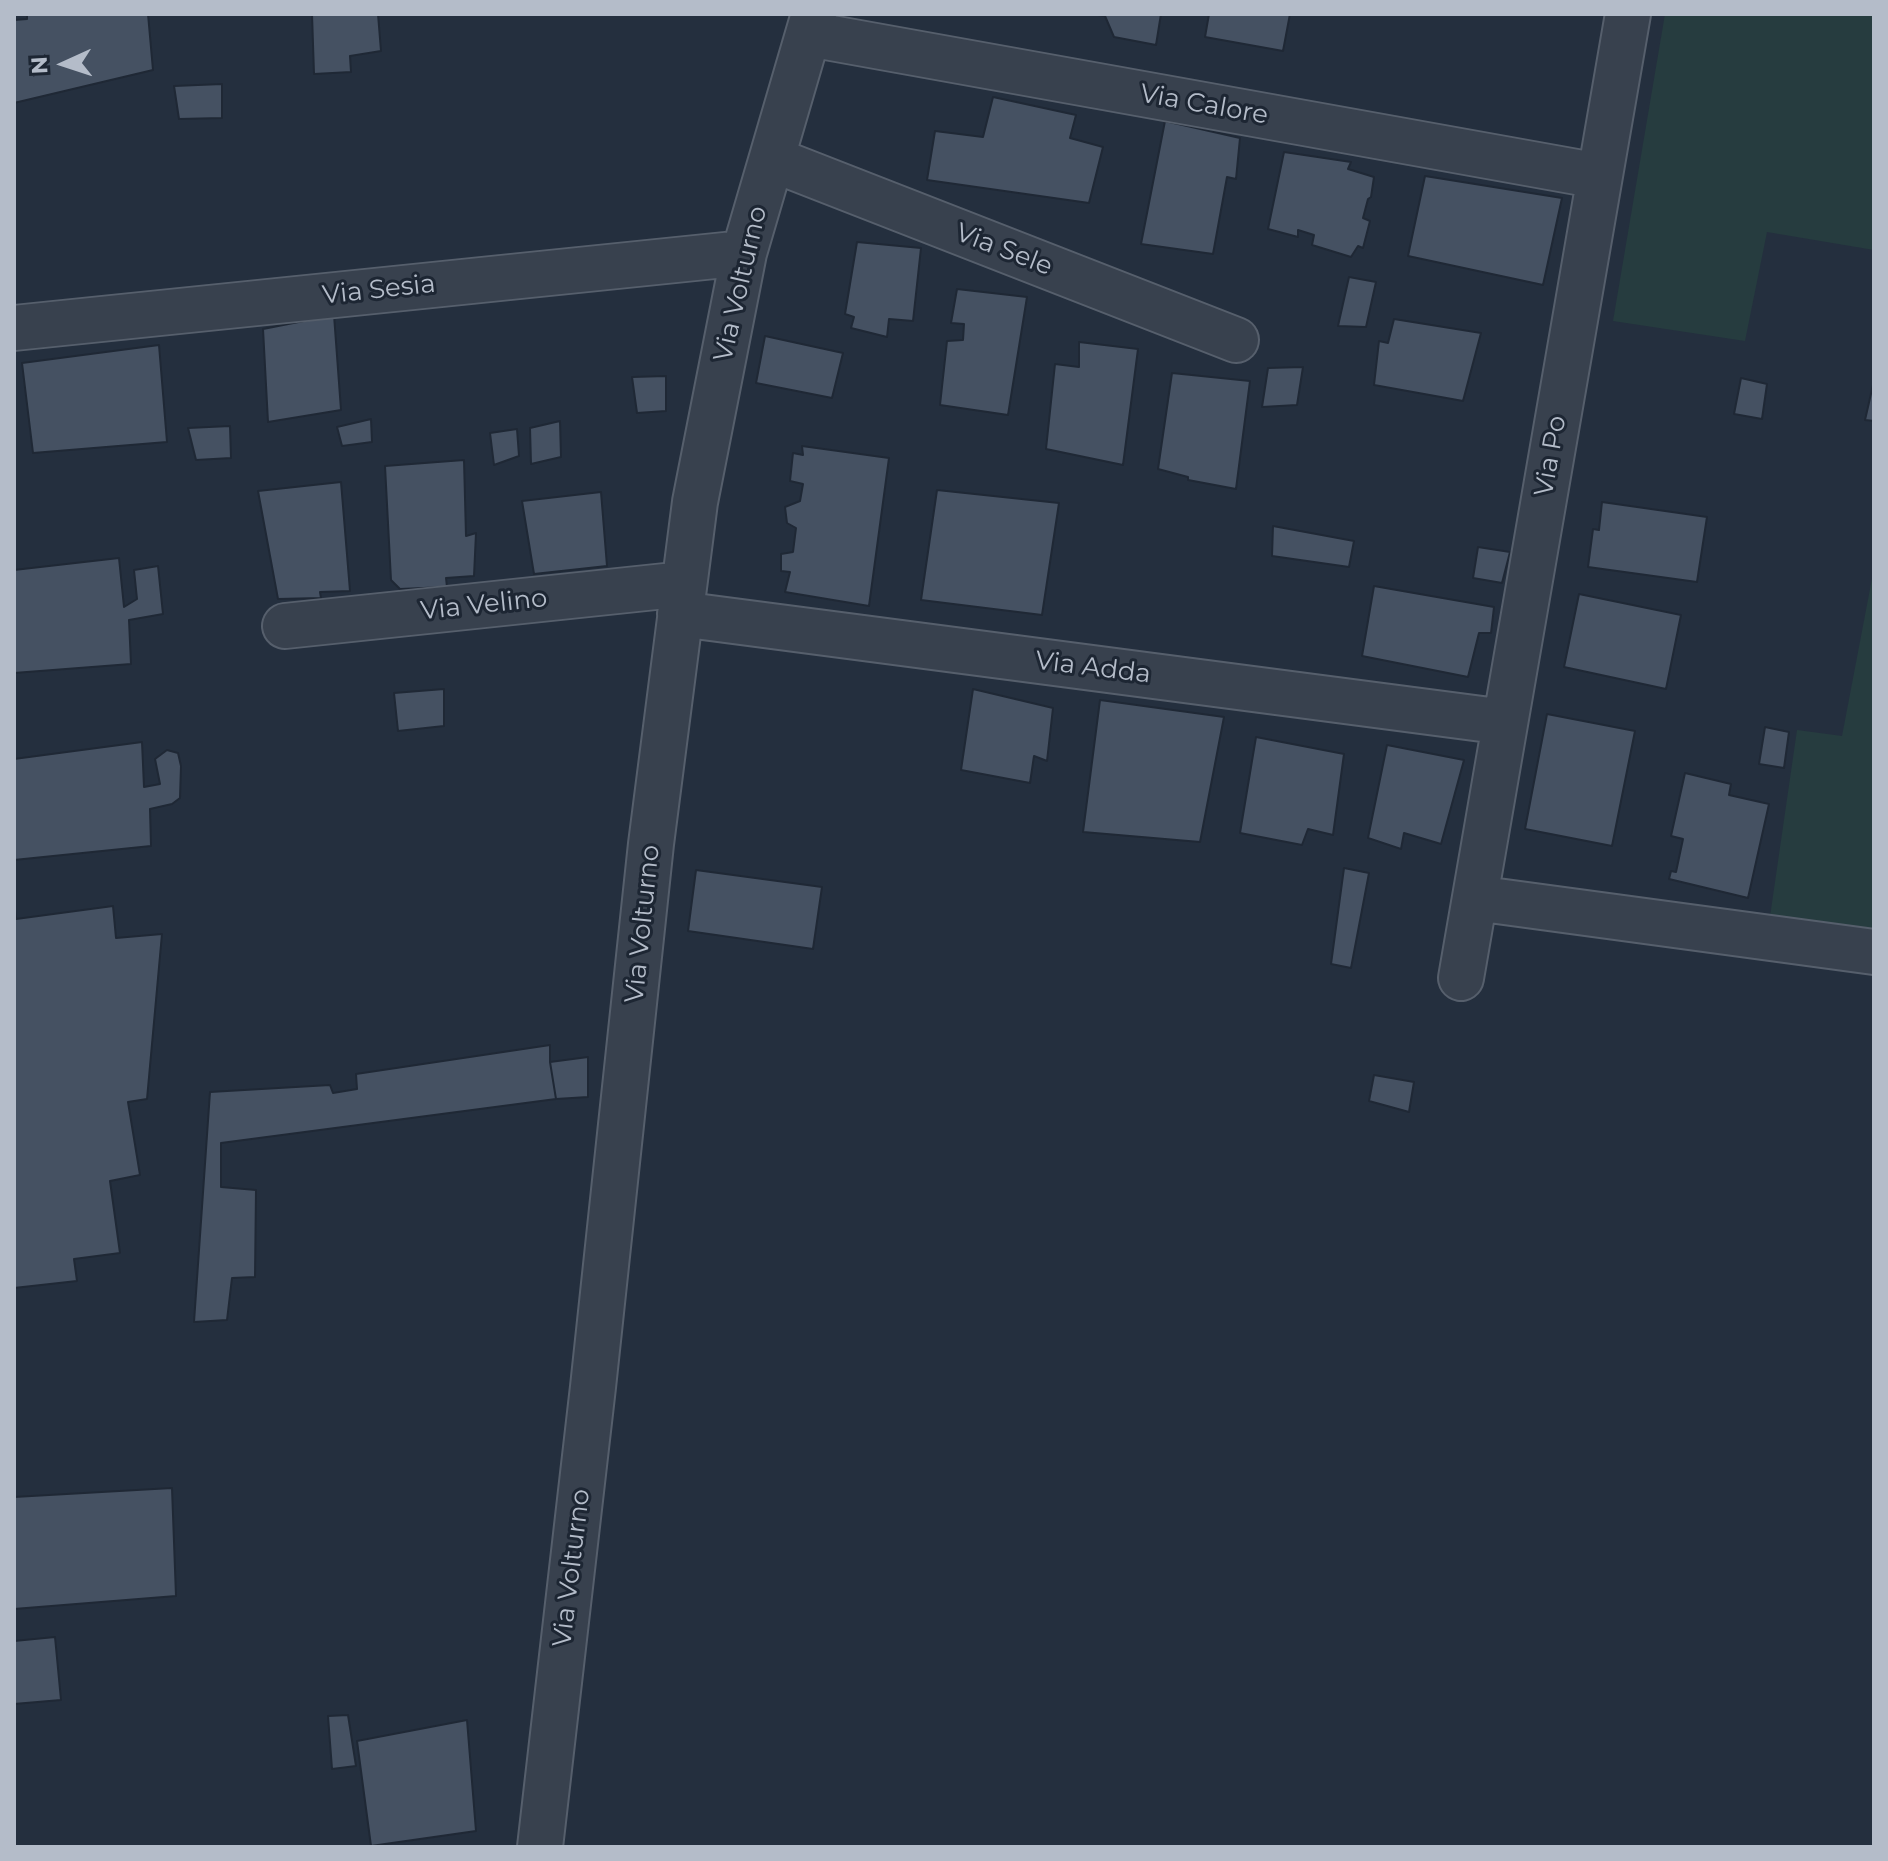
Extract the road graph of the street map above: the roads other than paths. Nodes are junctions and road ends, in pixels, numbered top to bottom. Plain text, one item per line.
1 (1628, 14) edge
2 (812, 24) edge
3 (772, 159) junction
4 (1599, 176) junction
5 (744, 253) junction
6 (14, 328) edge
7 (1236, 340) dead end
8 (682, 599) junction
9 (285, 626) dead end
10 (1505, 722) junction
11 (1475, 898) junction
12 (1874, 952) edge
13 (1461, 978) dead end
14 (540, 1847) edge

1 - 4 street, Via Po
2 - 3 street, Via Volturno
2 - 4 street, Via Calore
3 - 5 street, Via Volturno
3 - 7 street, Via Sele
4 - 10 street, Via Po
5 - 6 street, Via Sesia
5 - 8 street, Via Volturno
8 - 9 street, Via Velino
8 - 10 street, Via Adda
8 - 14 street, Via Volturno
10 - 11 street, Via Po
11 - 12 street
11 - 13 street, Via Po

